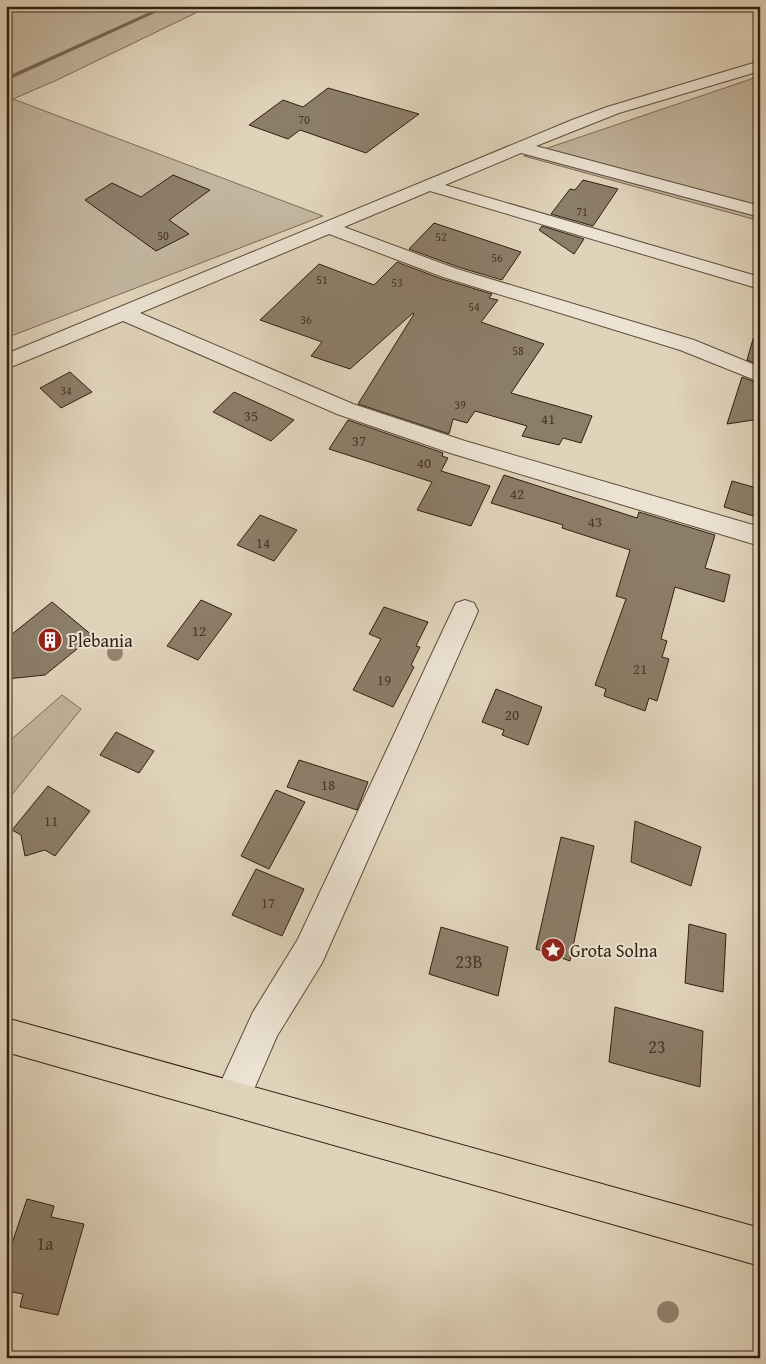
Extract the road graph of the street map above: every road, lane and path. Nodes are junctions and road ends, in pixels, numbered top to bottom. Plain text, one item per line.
1 (760, 66) edge
2 (519, 147) junction
3 (430, 184) junction
4 (760, 212) edge
5 (329, 227) junction
6 (760, 283) edge
7 (124, 314) junction
8 (8, 357) edge
9 (760, 375) edge
10 (760, 537) edge
11 (466, 611) dead end
12 (6, 1035) edge
13 (232, 1097) junction
14 (760, 1247) edge

1 - 2 street
2 - 3 street
2 - 4 street
3 - 5 street
3 - 6 street
5 - 7 street
5 - 9 street
7 - 8 street
7 - 10 street
11 - 13 street
12 - 13 main road
13 - 14 main road

